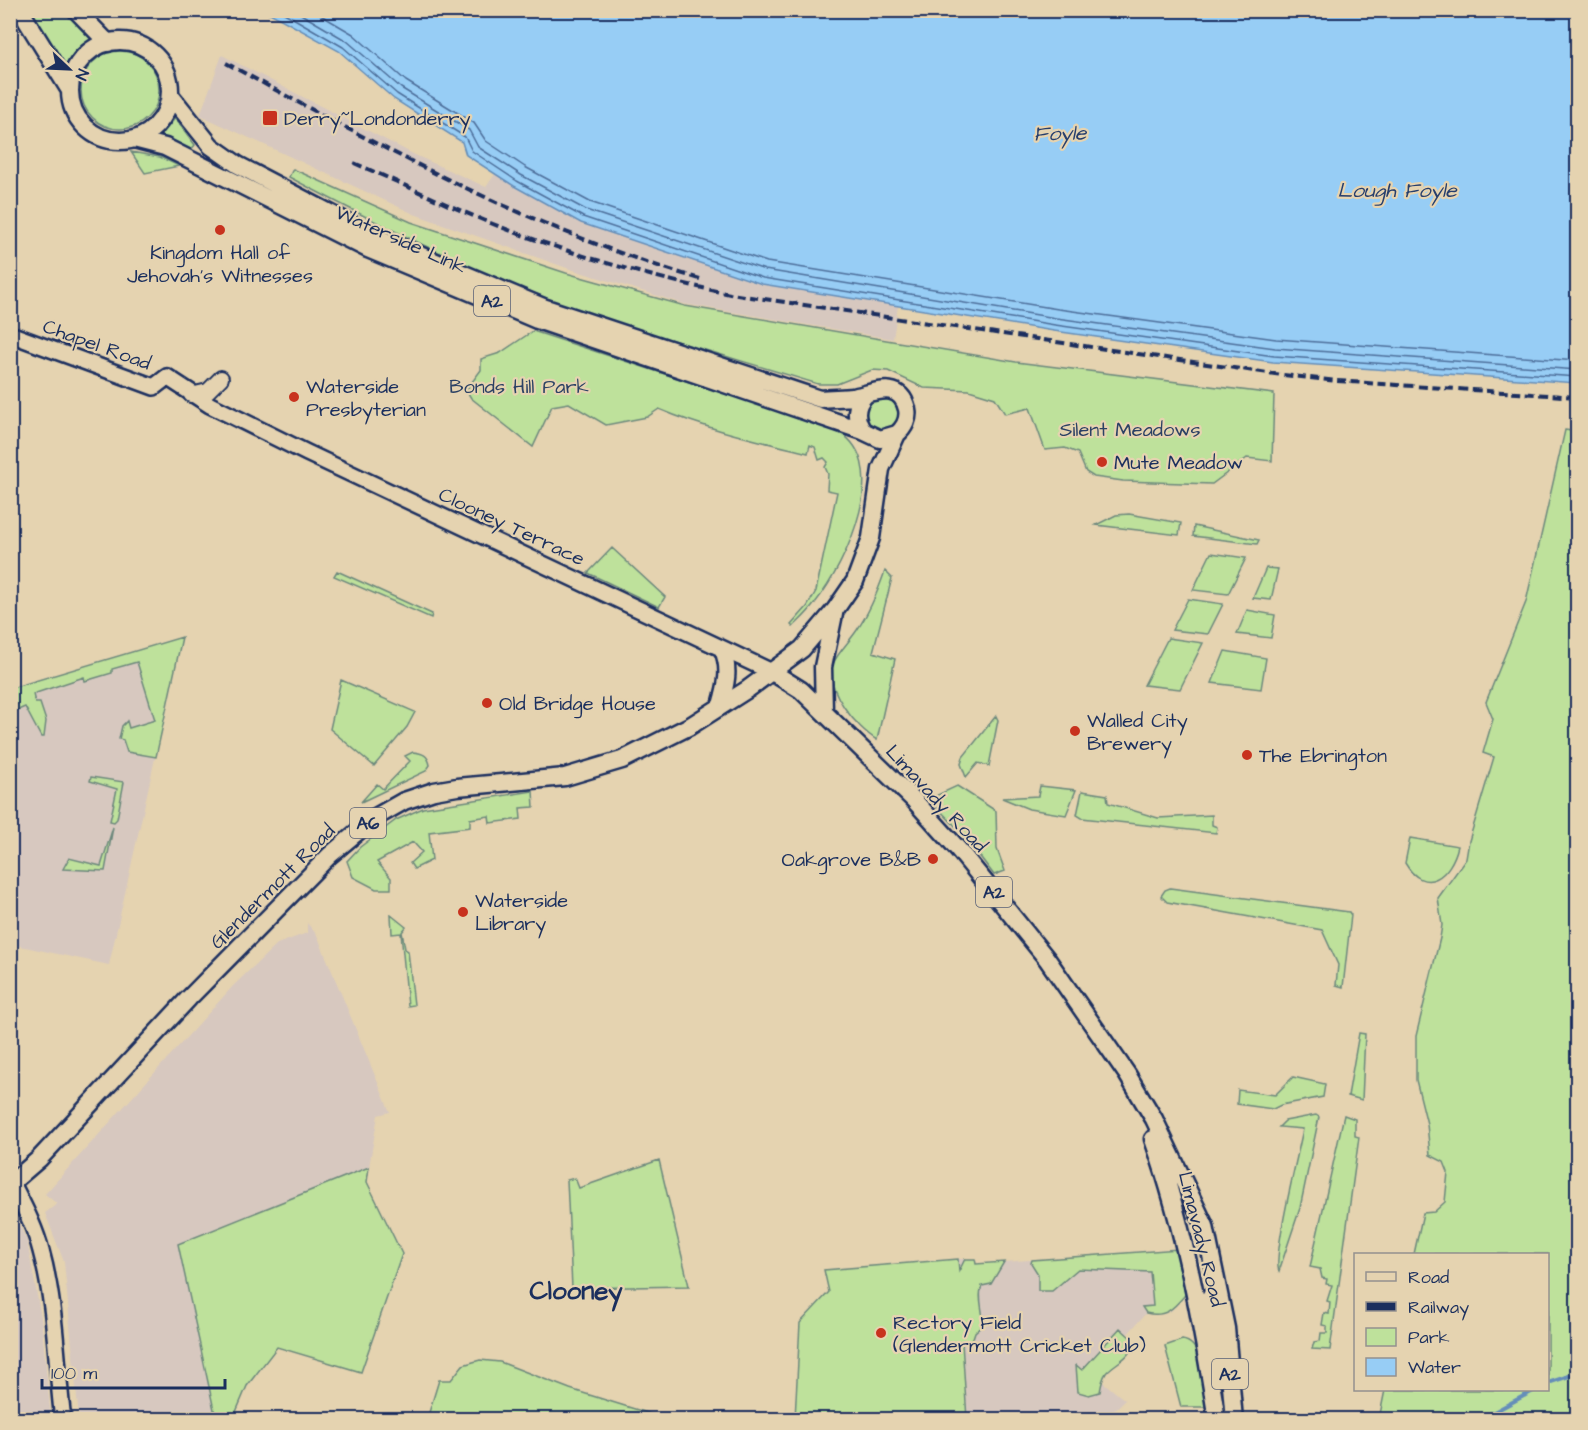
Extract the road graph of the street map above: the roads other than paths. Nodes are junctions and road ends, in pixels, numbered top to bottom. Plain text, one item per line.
1 (20, 10) edge
2 (76, 10) edge
3 (108, 43) junction
4 (69, 89) junction
5 (171, 96) junction
6 (134, 139) junction
7 (10, 334) edge
8 (167, 378) joint
9 (221, 378) dead end
10 (866, 394) junction
11 (192, 395) junction
12 (865, 432) junction
13 (897, 434) junction
14 (881, 469) junction
15 (835, 610) junction
16 (722, 649) junction
17 (772, 672) junction
18 (720, 707) junction
19 (824, 712) junction
20 (1127, 1074) junction
21 (11, 1184) edge
22 (1188, 1192) junction
23 (63, 1419) edge
24 (1217, 1419) edge
25 (1223, 1419) edge
26 (1234, 1419) edge

1 - 4 highway, A2
2 - 3 highway
3 - 4 highway
3 - 5 highway, A2
4 - 6 highway, A2
5 - 6 highway
5 - 10 highway, Waterside Link / A2
6 - 12 highway, Waterside Link / A2
7 - 8 main road, Chapel Road
8 - 11 main road, Clooney Terrace
9 - 11 street
10 - 12 highway
10 - 13 highway, Waterside Link / A2
11 - 16 main road, Clooney Terrace
12 - 13 highway, Waterside Link / A2
12 - 14 highway
13 - 14 highway, A2
14 - 15 highway, A2
15 - 17 highway, A2
15 - 19 highway
16 - 17 main road, Clooney Terrace
16 - 18 main road
17 - 18 highway, Glendermott Road / A6
17 - 19 highway, A2
18 - 21 highway, Glendermott Road / A6
19 - 20 highway, Limavady Road / A2
20 - 22 highway, Limavady Road / A2
20 - 24 highway, Limavady Road / A2
21 - 23 main road
22 - 25 highway
22 - 26 highway, Limavady Road / A2

